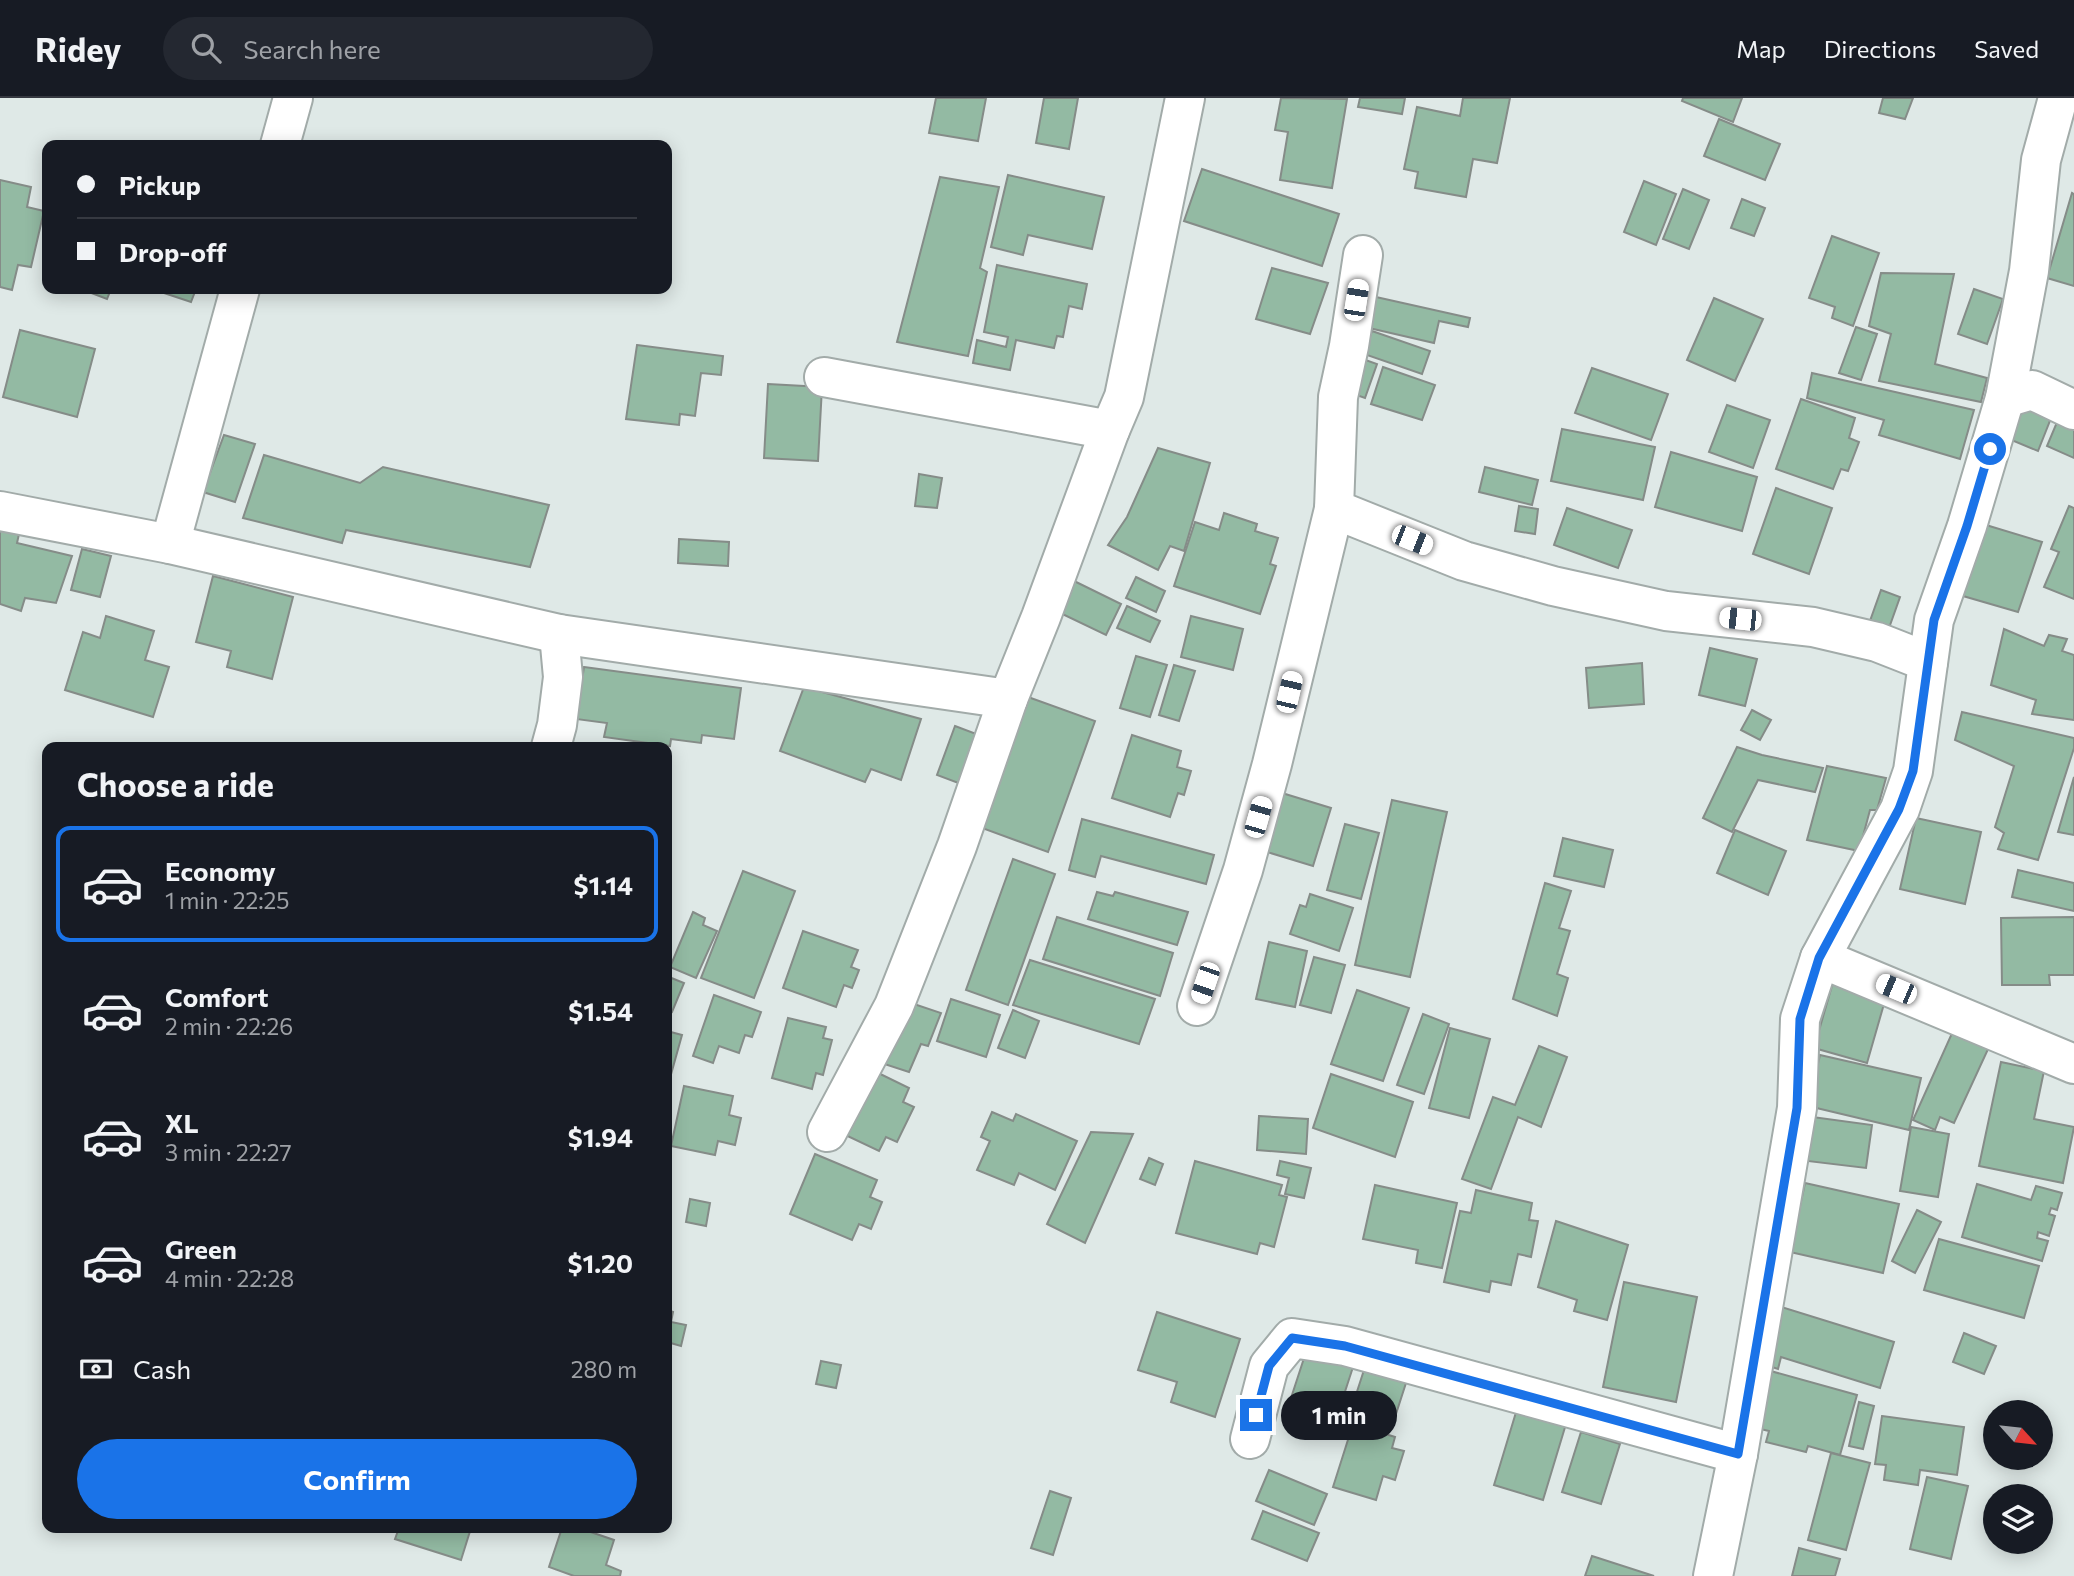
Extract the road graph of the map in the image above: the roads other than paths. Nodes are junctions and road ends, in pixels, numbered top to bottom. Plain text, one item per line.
1 (293, 98) edge
2 (1185, 98) edge
3 (2058, 98) edge
4 (281, 140) edge
5 (1363, 254) dead end
6 (239, 294) edge
7 (824, 377) dead end
8 (2005, 398) junction
9 (2074, 410) edge
10 (1110, 430) junction
11 (1334, 509) junction
12 (0, 511) edge
13 (170, 544) junction
14 (559, 634) junction
15 (1928, 662) junction
16 (1008, 699) junction
17 (552, 742) edge
18 (1819, 958) junction
19 (1197, 1006) dead end
20 (2074, 1063) edge
21 (827, 1132) dead end
22 (1250, 1439) dead end
23 (1738, 1454) junction
24 (1713, 1576) edge

1 - 4 street
2 - 10 street
3 - 8 street
5 - 11 street
6 - 13 street
7 - 10 street
8 - 9 street
8 - 15 street
10 - 16 street
11 - 15 street
11 - 19 street
12 - 13 street
13 - 14 street
14 - 16 street
14 - 17 street
15 - 18 street
16 - 21 street
18 - 20 street
18 - 23 street
22 - 23 street
23 - 24 street

